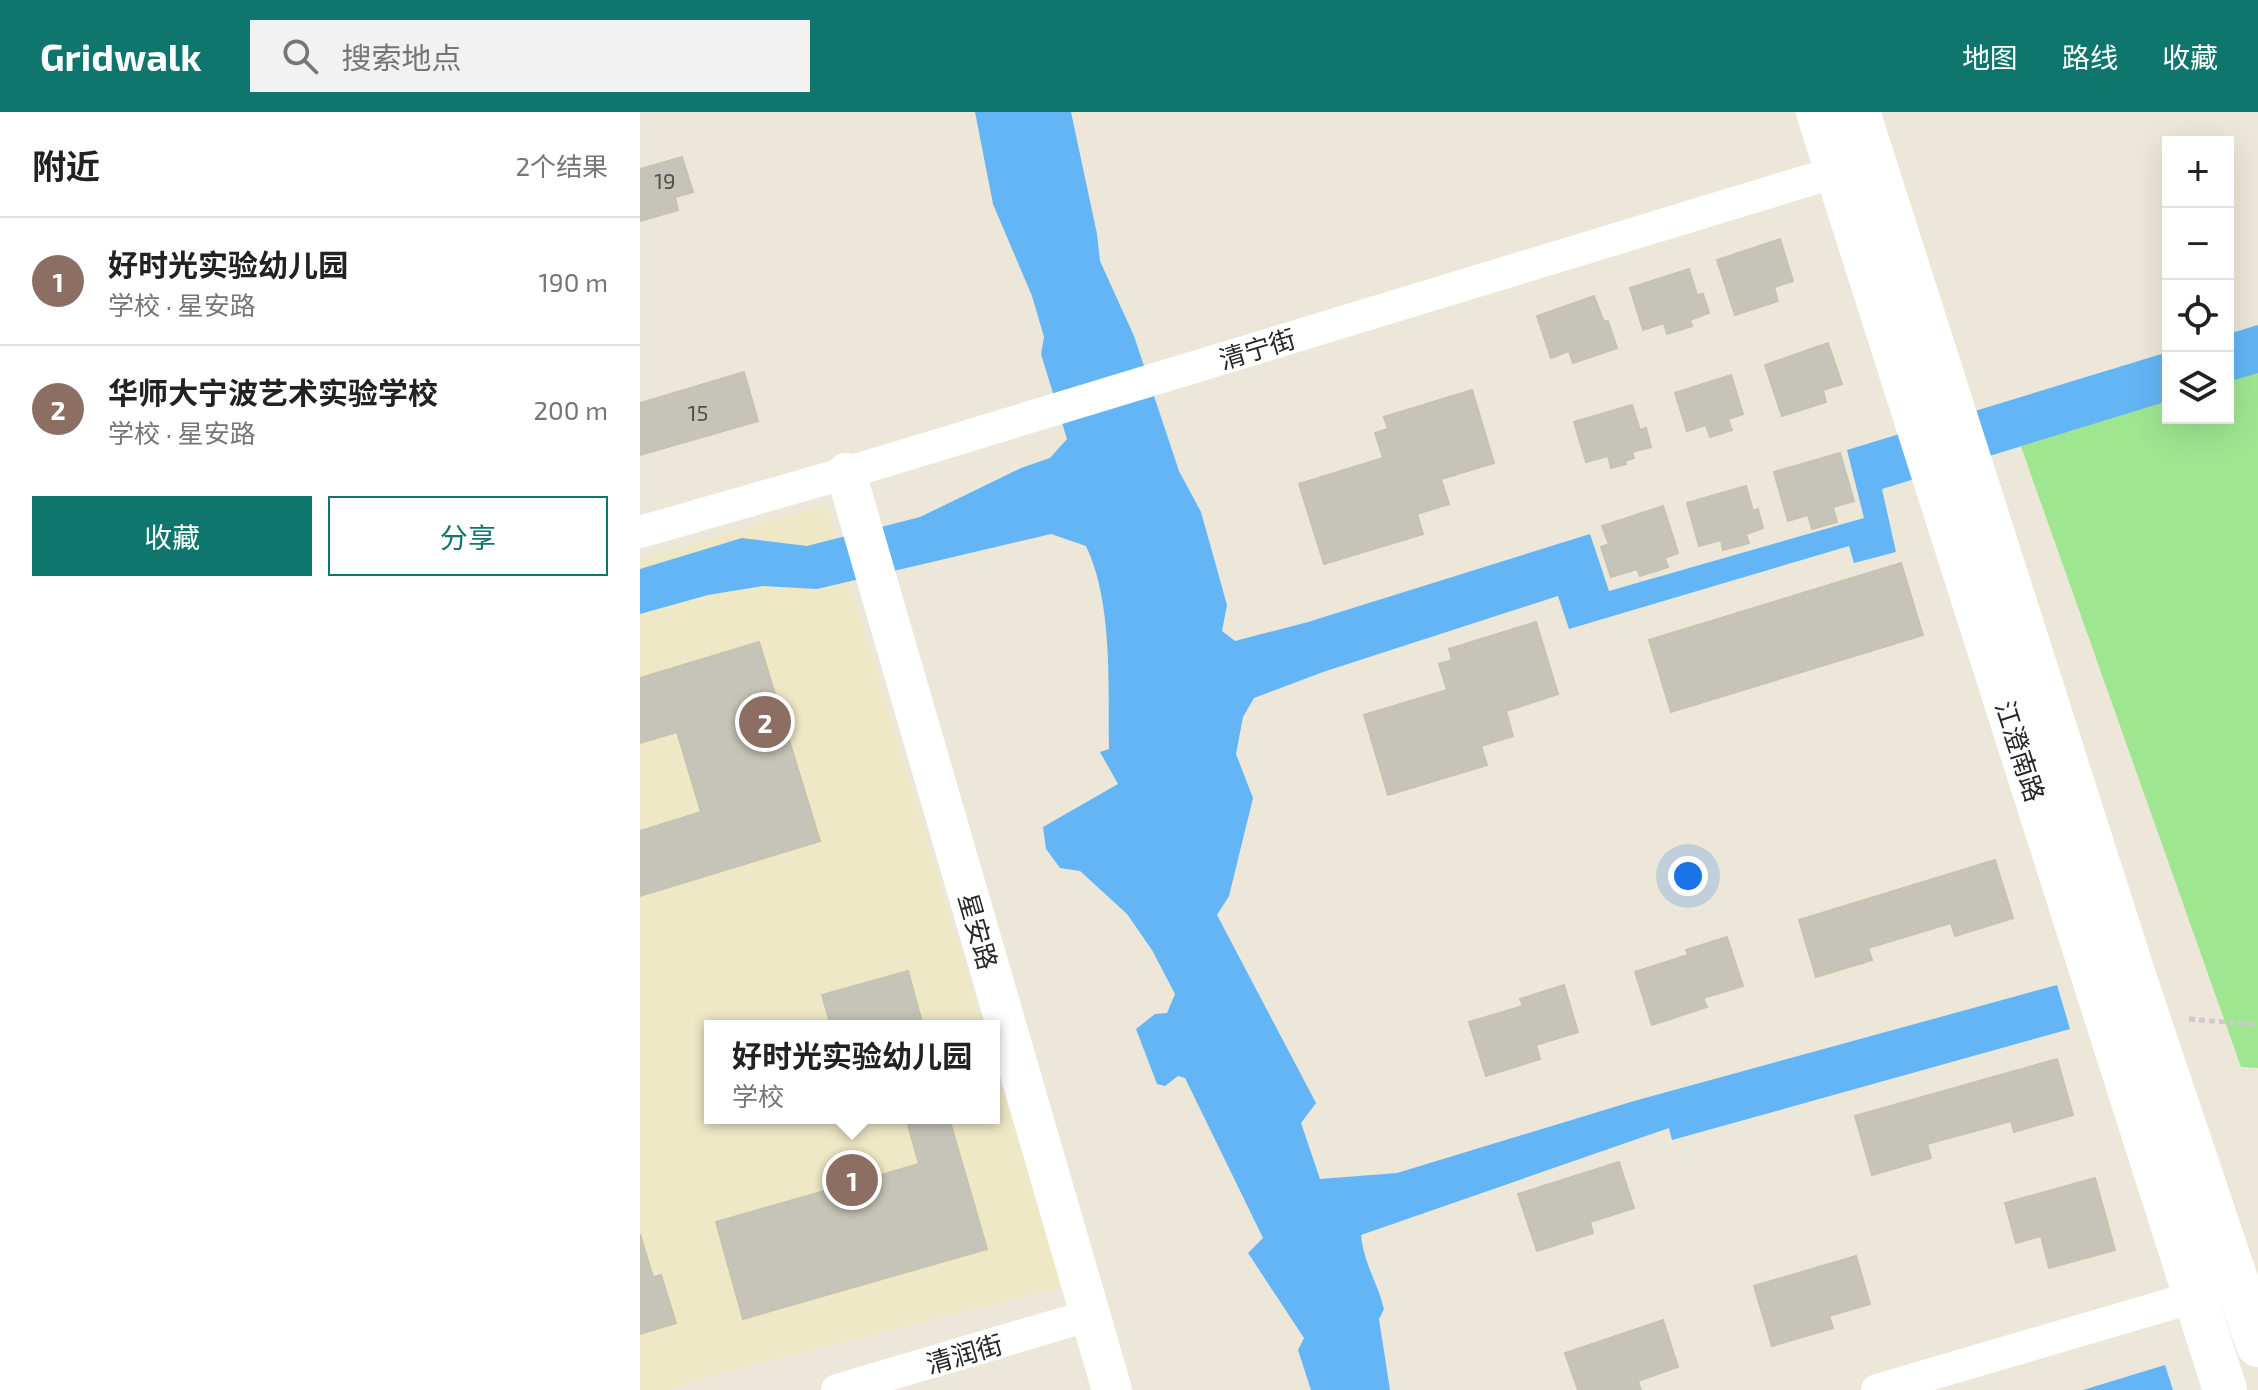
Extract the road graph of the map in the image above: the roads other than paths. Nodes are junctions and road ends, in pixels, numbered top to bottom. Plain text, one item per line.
1 (1818, 112) edge
2 (1858, 112) edge
3 (1855, 167) junction
4 (846, 473) junction
5 (640, 532) edge
6 (2237, 1284) junction
7 (2195, 1297) junction
8 (1091, 1315) junction
9 (2258, 1345) edge
10 (837, 1390) edge
11 (1112, 1390) edge
12 (1877, 1390) edge
13 (2225, 1390) edge

1 - 3 main road, 江澄南路
2 - 3 main road, 江澄南路
3 - 4 street, 清宁街
3 - 6 main road, 江澄南路
3 - 7 main road, 江澄南路
4 - 5 street, 清宁街
4 - 8 street, 星安路
6 - 7 street
6 - 9 main road, 江澄南路
7 - 12 street
7 - 13 main road, 江澄南路
8 - 10 street, 清润街
8 - 11 street, 星安路

